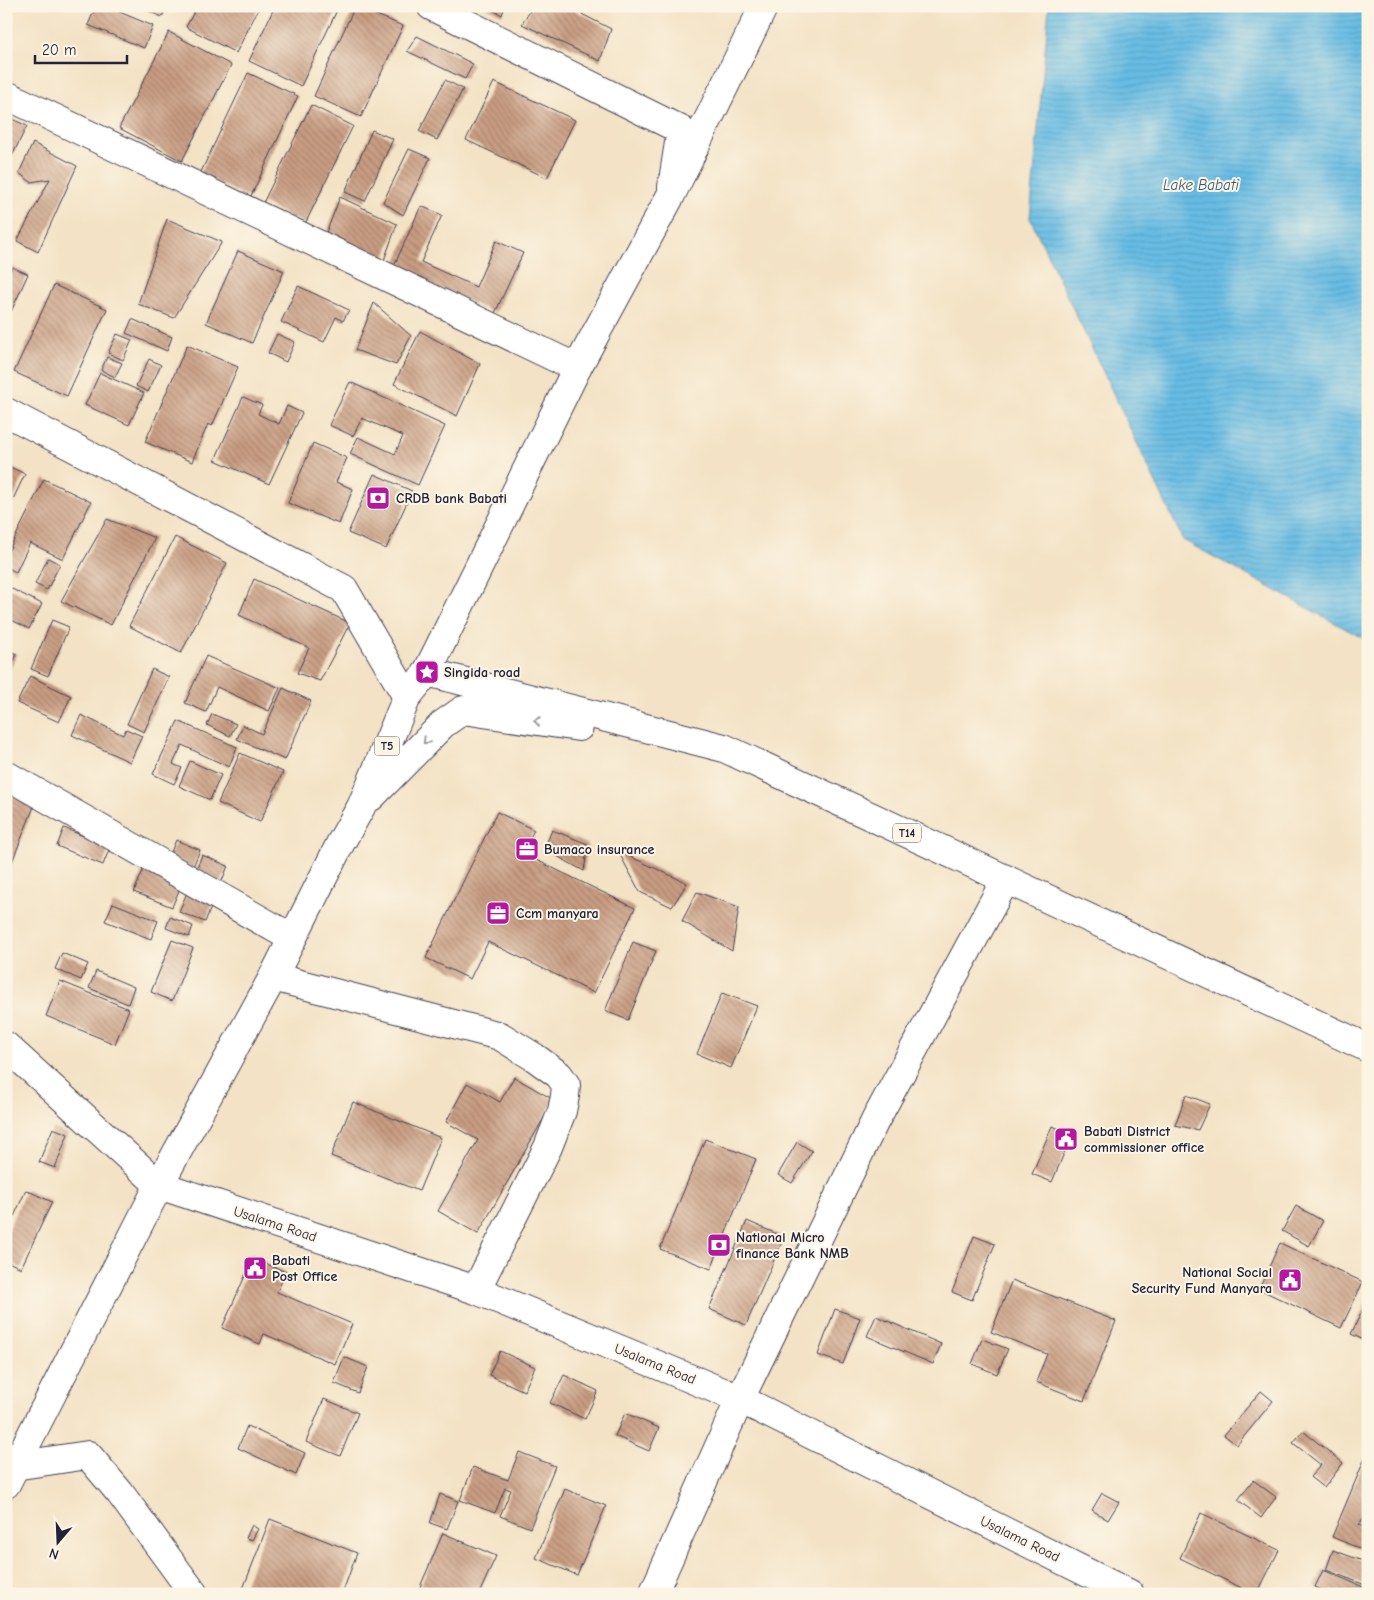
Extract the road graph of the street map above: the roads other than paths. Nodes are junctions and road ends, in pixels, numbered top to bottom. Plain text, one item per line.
1 (431, 6) edge
2 (764, 6) edge
3 (6, 95) edge
4 (671, 195) junction
5 (578, 368) junction
6 (6, 412) edge
7 (427, 672) junction
8 (407, 697) junction
9 (724, 748) junction
10 (6, 775) edge
11 (361, 807) junction
12 (1006, 879) junction
13 (292, 938) junction
14 (273, 977) junction
15 (6, 1046) edge
16 (1368, 1048) edge
17 (159, 1185) junction
18 (476, 1290) junction
19 (740, 1399) junction
20 (9, 1468) edge
21 (194, 1594) edge
22 (653, 1594) edge
23 (1130, 1594) edge

1 - 4 main road
2 - 4 main road, T5
3 - 5 main road
4 - 5 main road, T5
5 - 7 main road, T5
6 - 8 main road
7 - 8 main road, T5
7 - 9 main road, T14
8 - 11 main road, T5
9 -> 11 main road, T14
9 - 12 main road, T14
10 - 13 main road
11 - 13 main road, T5
12 - 16 main road, T14
12 - 19 main road
13 - 14 main road, T5
14 - 17 main road, T5
14 - 18 main road
15 - 17 main road
17 - 18 main road, Usalama Road
17 - 20 main road, T5
18 - 19 main road, Usalama Road
19 - 22 main road
19 - 23 main road, Usalama Road
20 - 21 main road

